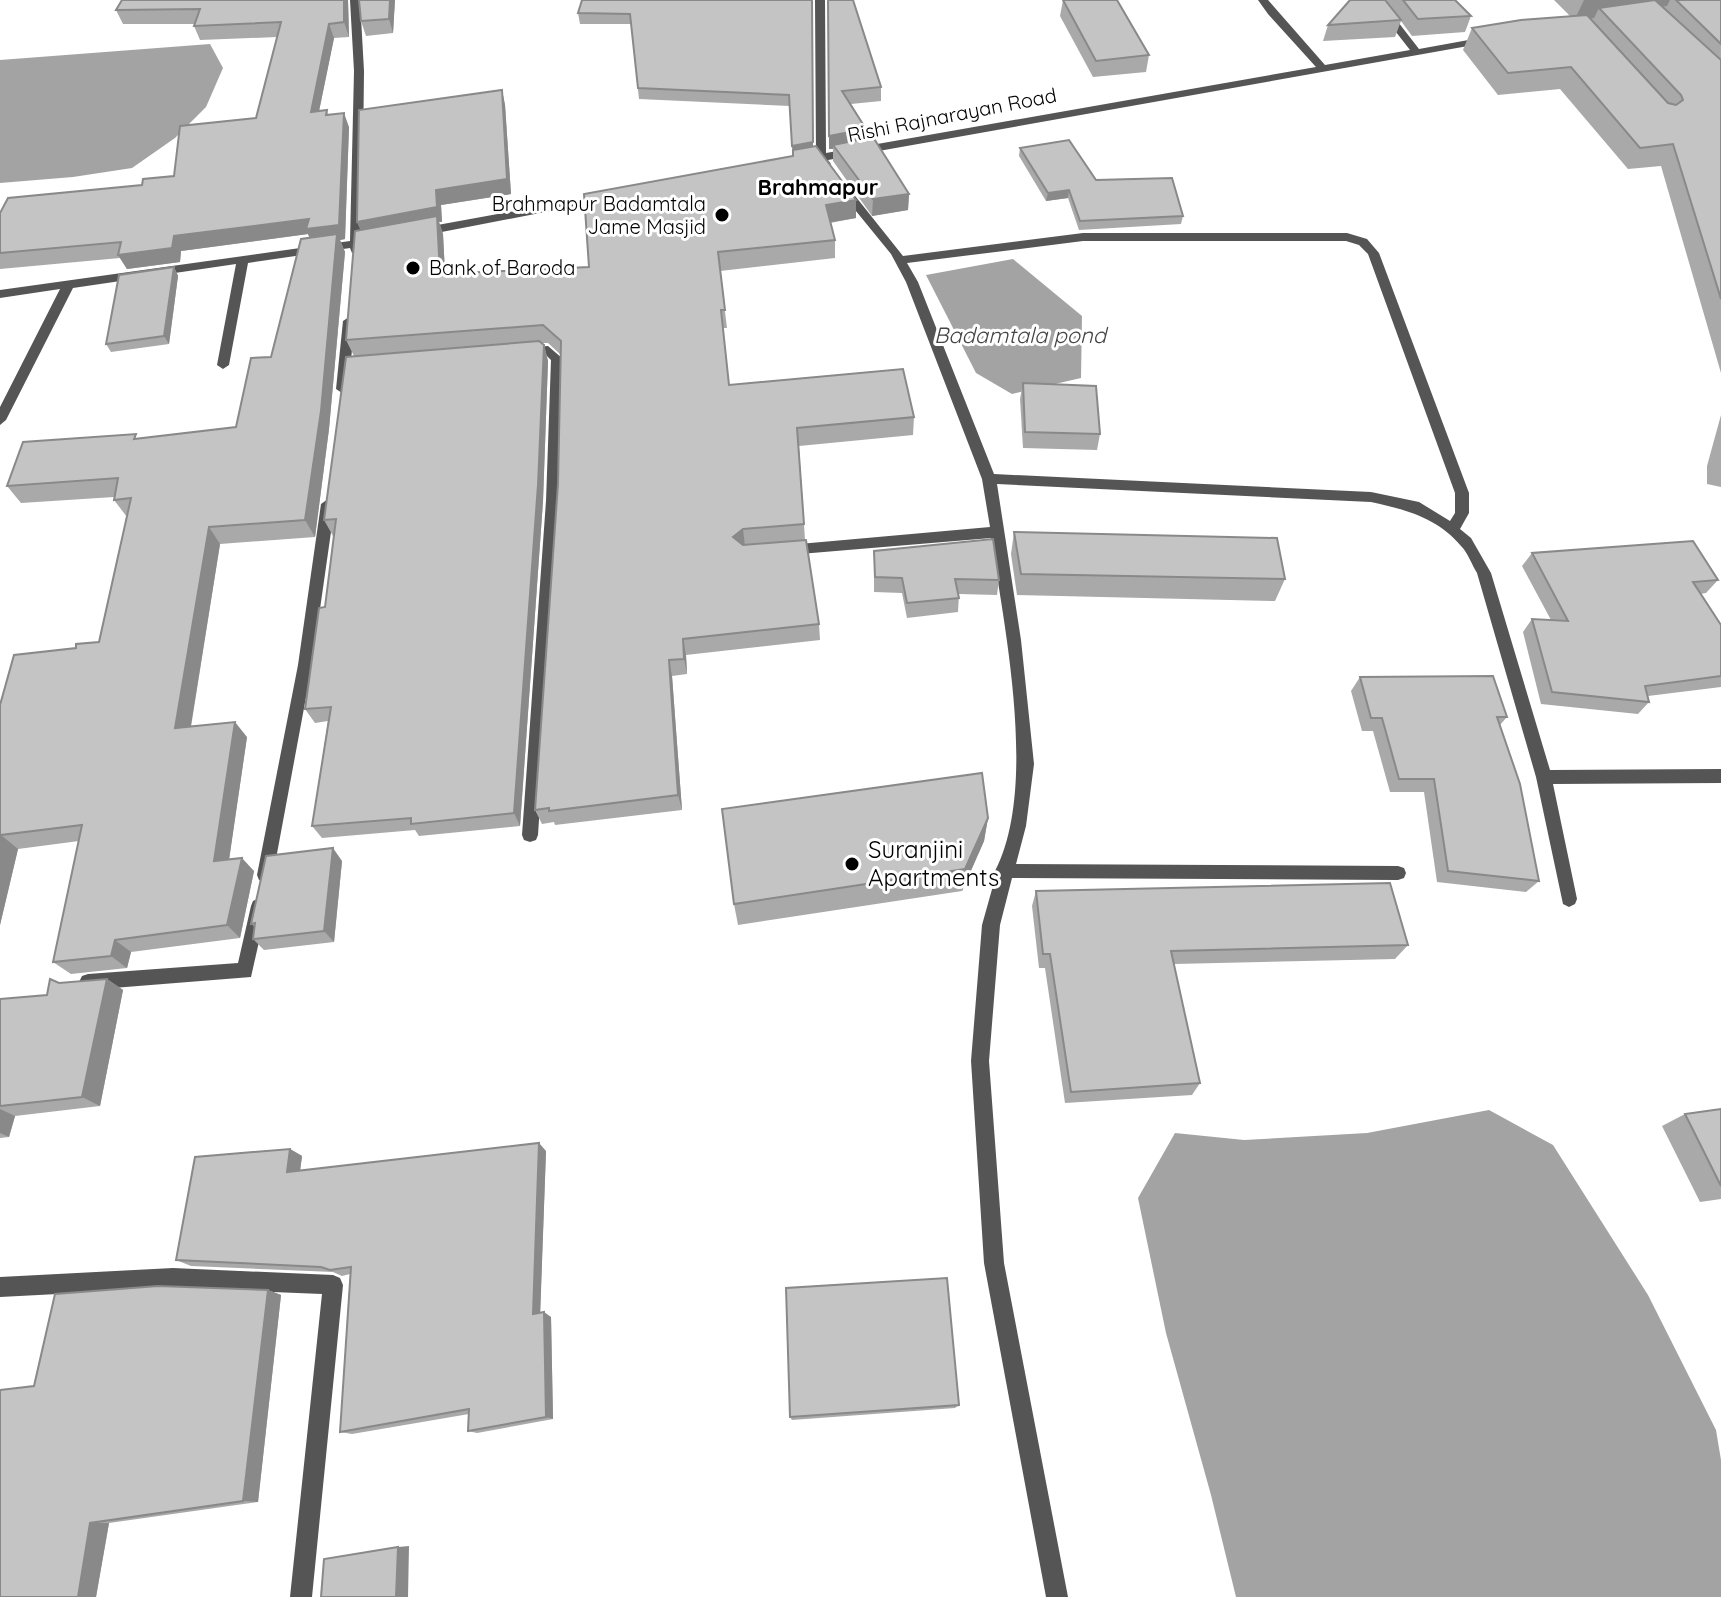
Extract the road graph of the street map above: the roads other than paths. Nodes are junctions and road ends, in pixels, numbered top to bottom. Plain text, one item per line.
1 (355, 0) edge
2 (820, 0) edge
3 (1263, 0) edge
4 (1376, 0) edge
5 (1503, 37) edge
6 (1416, 52) junction
7 (1322, 68) junction
8 (821, 158) junction
9 (791, 163) edge
10 (610, 197) edge
11 (401, 236) edge
12 (386, 239) edge
13 (355, 252) junction
14 (243, 260) junction
15 (900, 260) junction
16 (68, 285) junction
17 (0, 294) edge
18 (350, 305) edge
19 (508, 353) edge
20 (223, 365) dead end
21 (340, 407) edge
22 (0, 420) edge
23 (989, 479) junction
24 (331, 481) edge
25 (1452, 530) junction
26 (997, 532) junction
27 (777, 551) edge
28 (1721, 776) edge
29 (1544, 777) junction
30 (530, 835) dead end
31 (1003, 871) junction
32 (1398, 873) dead end
33 (1569, 899) dead end
34 (76, 983) edge
35 (0, 1287) edge
36 (301, 1597) edge
37 (1057, 1597) edge

1 - 13 street
2 - 8 street
3 - 7 street
4 - 6 street
5 - 6 street, Rishi Rajnarayan Road
6 - 7 street, Rishi Rajnarayan Road
7 - 8 street, Rishi Rajnarayan Road
8 - 9 street, Rishi Rajnarayan Road
8 - 15 street
10 - 11 street
12 - 13 street
13 - 14 street
14 - 16 street
14 - 20 street
15 - 23 street
15 - 25 street
16 - 17 street
16 - 22 street
18 - 21 street
19 - 30 street
23 - 25 street
23 - 26 street
24 - 34 street
25 - 29 street
26 - 27 street
26 - 31 street
28 - 29 street
29 - 33 street
31 - 32 street
31 - 37 street
35 - 36 street

